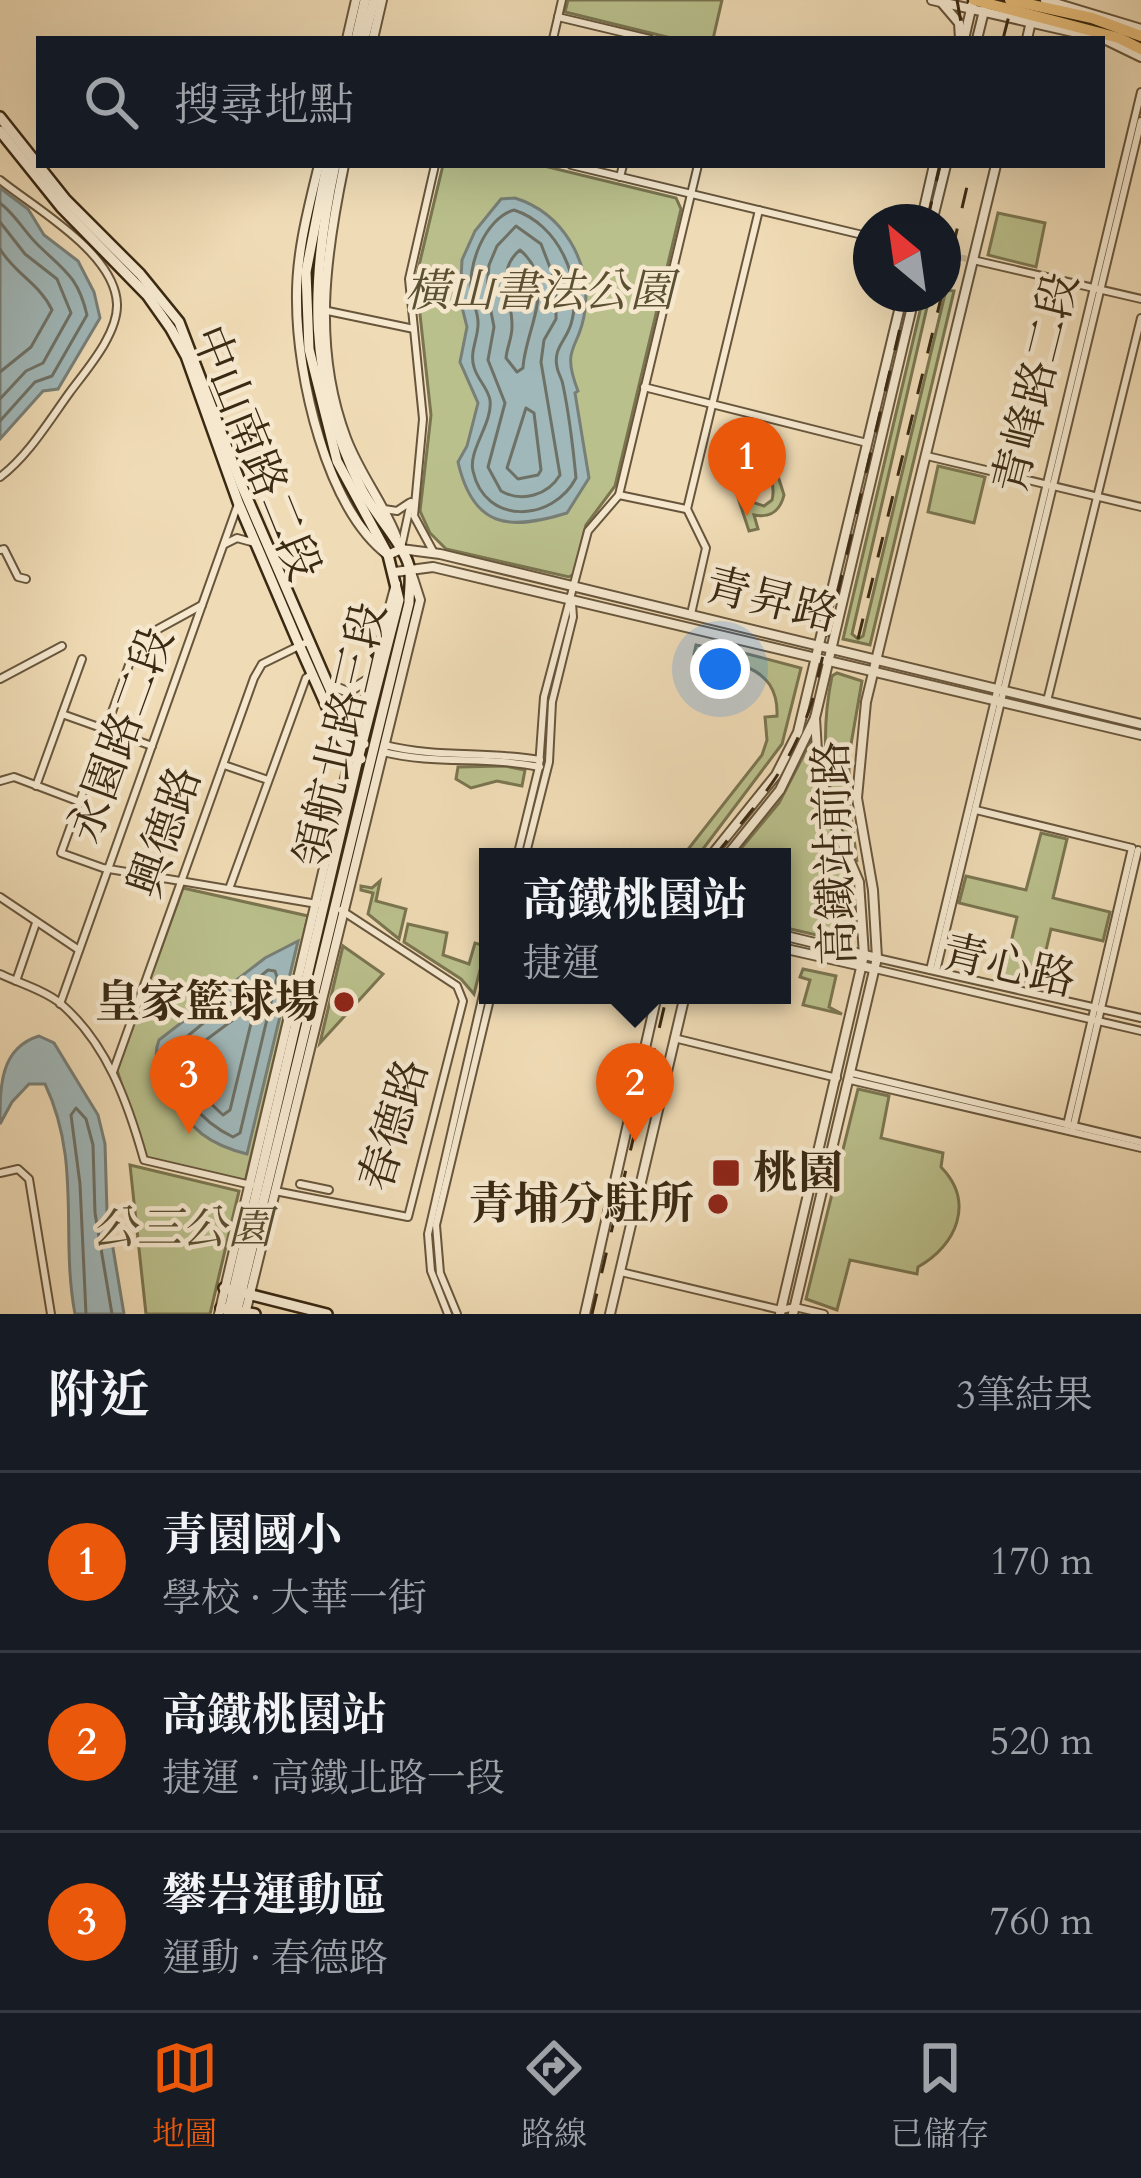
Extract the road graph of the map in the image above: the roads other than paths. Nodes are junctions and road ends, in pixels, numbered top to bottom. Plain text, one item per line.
1 (369, 0) edge
2 (562, 0) edge
3 (1010, 0) edge
4 (936, 1) edge
5 (976, 4) edge
6 (1036, 9) edge
7 (558, 17) junction
8 (1141, 33) edge
9 (361, 36) edge
10 (361, 36) edge
11 (554, 36) edge
12 (637, 36) edge
13 (961, 36) edge
14 (963, 36) edge
15 (977, 36) edge
16 (1141, 53) edge
17 (1141, 92) edge
18 (0, 117) edge
19 (1141, 121) edge
20 (0, 131) edge
21 (36, 162) edge
22 (41, 168) edge
23 (326, 168) edge
24 (327, 168) edge
25 (343, 168) edge
26 (434, 168) edge
27 (583, 168) edge
28 (622, 168) edge
29 (697, 168) edge
30 (933, 168) edge
31 (945, 168) edge
32 (995, 168) edge
33 (620, 177) junction
34 (0, 180) edge
35 (691, 194) junction
36 (925, 204) edge
37 (936, 204) edge
38 (758, 210) junction
39 (853, 233) edge
40 (973, 260) junction
41 (1098, 289) junction
42 (1141, 298) edge
43 (323, 310) junction
44 (899, 312) edge
45 (910, 312) edge
46 (1141, 318) edge
47 (414, 329) junction
48 (644, 387) junction
49 (712, 404) junction
50 (867, 443) junction
51 (927, 456) junction
52 (0, 478) edge
53 (1048, 485) junction
54 (243, 489) junction
55 (620, 495) junction
56 (1097, 496) junction
57 (413, 497) junction
58 (238, 502) junction
59 (378, 505) junction
60 (1141, 507) edge
61 (687, 509) junction
62 (255, 543) junction
63 (1, 547) edge
64 (222, 547) junction
65 (401, 549) junction
66 (434, 554) junction
67 (388, 555) junction
68 (410, 568) junction
69 (395, 578) junction
70 (26, 579) dead end
71 (576, 586) junction
72 (572, 600) junction
73 (202, 605) junction
74 (692, 614) junction
75 (304, 643) junction
76 (62, 646) dead end
77 (825, 646) junction
78 (823, 658) junction
79 (82, 659) dead end
80 (874, 659) junction
81 (872, 670) junction
82 (312, 674) junction
83 (370, 678) junction
84 (0, 679) edge
85 (326, 680) junction
86 (997, 696) junction
87 (1047, 701) junction
88 (62, 714) junction
89 (815, 718) junction
90 (1141, 724) edge
91 (106, 730) junction
92 (1141, 735) edge
93 (358, 740) junction
94 (152, 746) junction
95 (381, 748) junction
96 (354, 756) junction
97 (372, 762) junction
98 (544, 764) junction
99 (224, 765) junction
100 (268, 780) junction
101 (0, 781) edge
102 (36, 786) junction
103 (80, 802) junction
104 (971, 809) junction
105 (523, 848) edge
106 (717, 848) edge
107 (733, 848) edge
108 (1137, 849) edge
109 (109, 868) junction
110 (184, 881) junction
111 (229, 890) junction
112 (0, 897) edge
113 (329, 907) junction
114 (37, 922) junction
115 (791, 936) edge
116 (80, 950) junction
117 (791, 950) edge
118 (864, 955) junction
119 (876, 963) junction
120 (862, 966) junction
121 (933, 970) junction
122 (0, 974) edge
123 (16, 982) junction
124 (60, 1004) junction
125 (481, 1004) edge
126 (489, 1004) edge
127 (655, 1004) edge
128 (683, 1004) edge
129 (1098, 1008) junction
130 (1141, 1018) edge
131 (1095, 1020) junction
132 (1141, 1031) edge
133 (674, 1038) junction
134 (112, 1072) junction
135 (851, 1077) junction
136 (837, 1078) junction
137 (1070, 1128) junction
138 (1141, 1145) edge
139 (0, 1173) edge
140 (300, 1184) dead end
141 (252, 1185) junction
142 (273, 1190) junction
143 (329, 1190) dead end
144 (621, 1272) junction
145 (238, 1292) junction
146 (233, 1312) edge
147 (788, 1312) edge
148 (51, 1314) edge
149 (255, 1314) edge
150 (328, 1314) edge
151 (453, 1314) edge
152 (585, 1314) edge
153 (610, 1314) edge
154 (824, 1314) edge

1 - 9 main road
1 - 10 street
2 - 7 street
3 - 6 main road
4 - 5 street
4 - 13 street
5 - 6 main road
5 - 14 street
5 - 15 street
6 - 8 main road
6 - 16 main road
7 - 11 street
7 - 12 street
17 - 41 street, 青峰路二段
18 - 21 main road, 中山南路二段
19 - 41 street, 青峰路二段
20 - 58 main road, 中山南路二段
22 - 54 main road, 中山南路二段
23 - 67 main road, 領航北路三段
24 - 65 main road
25 - 43 street
26 - 47 street
27 - 33 street
28 - 33 street
29 - 35 street
30 - 36 street
31 - 37 street
32 - 40 street, 高鐵站前路
33 - 35 street
34 - 52 street
35 - 38 street
35 - 48 street
38 - 39 street
38 - 49 street
40 - 41 street
40 - 51 street, 高鐵站前路
41 - 42 street
41 - 53 street, 青峰路二段
43 - 47 street
43 - 59 street
44 - 50 street
45 - 77 street
46 - 56 street
47 - 57 street
48 - 49 street
48 - 55 street
49 - 50 street
49 - 61 street
50 - 77 street
51 - 53 street
51 - 80 street, 高鐵站前路
53 - 56 street
53 - 86 street, 青峰路二段
54 - 58 street, 永園路二段
54 - 75 main road, 中山南路二段
55 - 61 street
55 - 71 street
56 - 60 street
56 - 87 street
57 - 59 street
57 - 65 street
57 - 66 street
58 - 62 main road, 中山南路二段
58 - 64 street, 永園路二段
59 - 65 street
61 - 74 street
62 - 64 street
62 - 75 main road, 中山南路二段
63 - 70 street
64 - 73 street, 永園路二段
65 - 66 street, 青昇路
65 - 67 street
65 - 68 main road
66 - 71 street, 青昇路
67 - 69 main road, 領航北路三段
68 - 69 street, 青昇路
68 - 72 street, 青昇路
68 - 95 main road, 領航北路三段
69 - 83 street, 領航北路三段
69 - 93 main road, 領航北路三段
71 - 72 street
71 - 74 street, 青昇路
72 - 78 street, 青昇路
72 - 98 street
73 - 91 street
73 - 94 street, 永園路二段
74 - 77 street, 青昇路
75 - 82 main road, 中山南路二段
75 - 85 main road, 中山南路二段
75 - 99 street, 興德路
76 - 84 street
77 - 78 street
77 - 80 street, 青昇路
78 - 81 street, 青昇路
78 - 89 street
78 - 106 street
79 - 88 street
80 - 81 street, 高鐵站前路
80 - 86 street, 青昇路
81 - 86 street, 青昇路
81 - 119 street, 高鐵站前路
82 - 96 main road, 中山南路二段
82 - 100 street
83 - 85 street
83 - 93 street, 領航北路三段
85 - 93 main road, 中山南路二段
86 - 87 street, 青昇路
86 - 92 street, 青昇路
86 - 104 street, 青峰路二段
87 - 90 street, 青昇路
88 - 91 street
88 - 102 street
89 - 107 street
89 - 118 street, 高鐵站前路
91 - 94 street
91 - 103 street
93 - 95 main road
93 - 96 main road, 領航北路三段
94 - 109 street, 永園路二段
95 - 97 main road, 領航北路三段
95 - 98 street
95 - 113 street, 領航北路三段
96 - 97 main road
96 - 113 main road, 領航北路三段
97 - 113 main road, 領航北路三段
98 - 105 street
99 - 100 street
99 - 110 street, 興德路
100 - 111 street
101 - 102 street
102 - 103 street
103 - 109 street
104 - 108 street
104 - 121 street, 青峰路二段
108 - 129 street
109 - 110 street, 春德路
109 - 116 street, 永園路二段
110 - 111 street, 春德路
110 - 134 street, 興德路
111 - 113 street, 春德路
112 - 114 street
113 - 141 main road, 領航北路三段
113 - 142 main road, 領航北路三段
113 - 142 street, 春德路
114 - 116 street
114 - 123 street
115 - 118 street, 青心路
116 - 124 street, 永園路二段
117 - 120 street, 青心路
118 - 119 street, 青心路
118 - 120 street, 高鐵站前路
119 - 120 street, 青心路
119 - 121 street, 青心路
119 - 131 street, 青心路
119 - 135 street, 高鐵站前路
120 - 136 street, 高鐵站前路
121 - 129 street, 青心路
122 - 123 street
123 - 124 street
124 - 134 street, 春德路
125 - 151 street
126 - 151 street
127 - 152 street
128 - 133 street
129 - 130 street, 青心路
129 - 131 street
131 - 132 street, 青心路
131 - 137 street
133 - 136 street
133 - 144 street
134 - 141 street, 春德路
135 - 137 street
135 - 147 street, 高鐵站前路
136 - 147 street, 高鐵站前路
137 - 138 street
139 - 148 street
140 - 143 street
141 - 142 street, 春德路
141 - 145 main road, 領航北路三段
142 - 145 main road, 領航北路三段
144 - 147 street
144 - 153 street
145 - 146 main road, 領航北路三段
145 - 146 street, 領航北路三段
145 - 150 main road
146 - 149 main road
147 - 154 street

